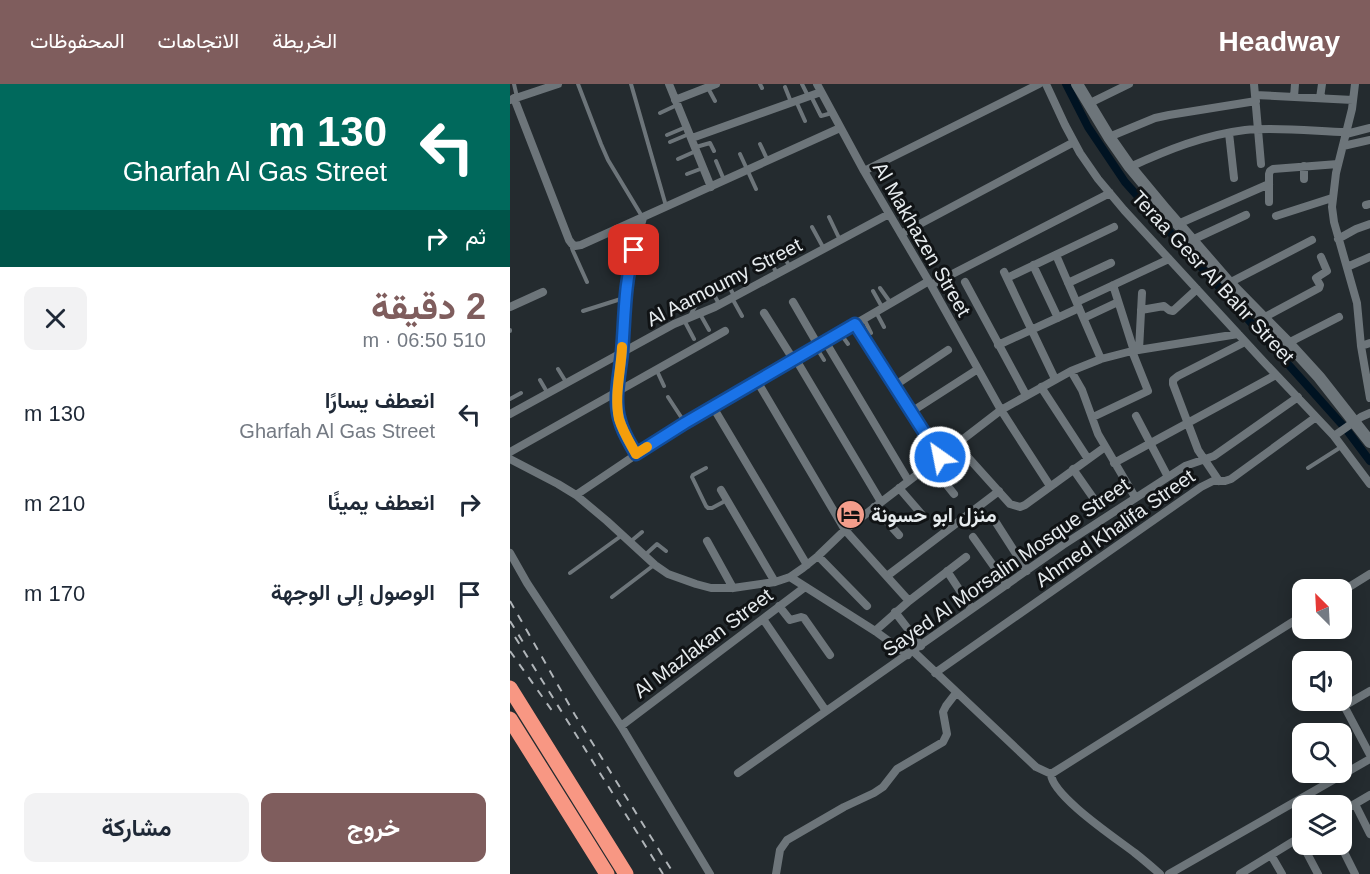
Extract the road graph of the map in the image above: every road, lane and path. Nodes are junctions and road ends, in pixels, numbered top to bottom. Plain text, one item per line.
1 (514, 84) edge
2 (558, 84) edge
3 (578, 84) edge
4 (631, 84) edge
5 (669, 84) edge
6 (802, 84) edge
7 (1039, 84) edge
8 (1046, 84) edge
9 (1077, 84) edge
10 (1129, 84) edge
11 (1254, 84) edge
12 (1295, 84) edge
13 (1322, 84) edge
14 (1355, 84) edge
15 (708, 86) edge
16 (537, 87) edge
17 (785, 87) dead end
18 (819, 88) edge
19 (810, 96) junction
20 (1294, 97) junction
21 (514, 98) edge
22 (1256, 98) junction
23 (1320, 98) junction
24 (1353, 100) junction
25 (715, 101) dead end
26 (794, 101) junction
27 (676, 102) junction
28 (1088, 104) junction
29 (660, 113) dead end
30 (832, 113) junction
31 (805, 121) dead end
32 (1370, 128) edge
33 (840, 129) junction
34 (1258, 129) junction
35 (690, 133) junction
36 (1229, 133) junction
37 (1346, 133) junction
38 (668, 135) dead end
39 (1109, 137) junction
40 (1370, 140) edge
41 (670, 142) dead end
42 (1074, 142) junction
43 (760, 144) dead end
44 (1343, 146) junction
45 (696, 149) junction
46 (714, 151) dead end
47 (740, 154) dead end
48 (678, 159) dead end
49 (716, 161) dead end
50 (768, 162) junction
51 (1261, 164) dead end
52 (1338, 164) junction
53 (1130, 166) junction
54 (1304, 166) junction
55 (704, 167) junction
56 (748, 170) junction
57 (864, 171) junction
58 (687, 174) dead end
59 (1234, 178) dead end
60 (1304, 179) dead end
61 (725, 181) junction
62 (1269, 184) junction
63 (711, 187) junction
64 (756, 189) dead end
65 (1110, 193) junction
66 (1332, 198) junction
67 (1269, 202) dead end
68 (666, 207) junction
69 (889, 214) junction
70 (1246, 215) dead end
71 (1276, 216) dead end
72 (829, 217) dead end
73 (643, 218) junction
74 (1178, 224) junction
75 (1370, 224) edge
76 (812, 227) dead end
77 (1114, 227) dead end
78 (901, 234) junction
79 (1338, 239) junction
80 (841, 240) junction
81 (1192, 240) junction
82 (1312, 240) dead end
83 (578, 246) junction
84 (824, 249) junction
85 (782, 254) dead end
86 (1056, 255) junction
87 (1370, 256) edge
88 (1321, 257) dead end
89 (1169, 260) junction
90 (771, 262) dead end
91 (1111, 263) dead end
92 (1033, 265) junction
93 (1347, 267) junction
94 (790, 268) junction
95 (777, 274) junction
96 (587, 282) dead end
97 (727, 282) dead end
98 (965, 282) dead end
99 (930, 283) junction
100 (1068, 283) junction
101 (1229, 284) junction
102 (1113, 285) junction
103 (880, 288) dead end
104 (711, 289) dead end
105 (1197, 289) junction
106 (873, 291) dead end
107 (543, 292) dead end
108 (1142, 293) dead end
109 (733, 297) junction
110 (625, 298) junction
111 (698, 301) dead end
112 (792, 302) dead end
113 (1118, 302) junction
114 (891, 303) junction
115 (719, 304) junction
116 (1078, 305) junction
117 (510, 307) edge
118 (879, 310) junction
119 (1141, 310) junction
120 (583, 311) dead end
121 (764, 313) dead end
122 (699, 314) junction
123 (742, 316) dead end
124 (1339, 317) dead end
125 (687, 318) junction
126 (1058, 318) junction
127 (1084, 318) junction
128 (1263, 318) junction
129 (864, 319) junction
130 (855, 324) junction
131 (884, 327) dead end
132 (709, 330) dead end
133 (1032, 330) junction
134 (725, 331) dead end
135 (840, 333) junction
136 (871, 333) dead end
137 (1238, 334) junction
138 (694, 339) dead end
139 (1245, 342) junction
140 (1288, 343) junction
141 (819, 344) junction
142 (848, 344) dead end
143 (1365, 344) edge
144 (998, 345) junction
145 (948, 350) dead end
146 (1135, 350) junction
147 (622, 352) junction
148 (1101, 358) junction
149 (794, 359) junction
150 (824, 360) dead end
151 (558, 369) dead end
152 (978, 369) junction
153 (657, 370) junction
154 (1367, 370) edge
155 (1071, 371) junction
156 (1276, 375) junction
157 (1055, 379) junction
158 (540, 380) dead end
159 (757, 381) junction
160 (567, 382) junction
161 (664, 386) dead end
162 (894, 386) junction
163 (1041, 387) junction
164 (617, 392) junction
165 (521, 393) dead end
166 (548, 393) junction
167 (1026, 395) junction
168 (668, 397) dead end
169 (1298, 397) junction
170 (510, 399) edge
171 (1370, 399) edge
172 (713, 407) junction
173 (1001, 410) junction
174 (911, 412) junction
175 (1370, 413) edge
176 (510, 414) edge
177 (1136, 416) dead end
178 (1093, 417) junction
179 (1316, 417) junction
180 (1188, 422) junction
181 (685, 423) junction
182 (1353, 423) junction
183 (1336, 434) junction
184 (1370, 442) edge
185 (1149, 443) junction
186 (956, 444) junction
187 (1105, 447) junction
188 (1342, 447) junction
189 (510, 452) edge
190 (636, 454) junction
191 (940, 457) junction
192 (510, 459) edge
193 (1088, 459) junction
194 (1204, 460) junction
195 (1114, 463) junction
196 (930, 464) junction
197 (706, 468) dead end
198 (1308, 468) dead end
199 (1073, 469) junction
200 (1168, 477) junction
201 (908, 480) junction
202 (1219, 481) junction
203 (1370, 484) edge
204 (1050, 486) junction
205 (899, 488) junction
206 (721, 490) dead end
207 (999, 490) junction
208 (954, 494) dead end
209 (576, 495) junction
210 (1135, 497) junction
211 (1094, 499) dead end
212 (727, 500) junction
213 (877, 504) junction
214 (924, 517) dead end
215 (994, 521) dead end
216 (845, 530) junction
217 (642, 532) dead end
218 (621, 535) junction
219 (898, 535) dead end
220 (973, 537) dead end
221 (707, 541) dead end
222 (630, 543) junction
223 (666, 551) dead end
224 (510, 553) edge
225 (645, 556) junction
226 (818, 556) junction
227 (966, 557) dead end
228 (655, 565) junction
229 (807, 565) junction
230 (1027, 571) junction
231 (947, 572) junction
232 (570, 573) dead end
233 (1370, 574) edge
234 (887, 576) junction
235 (790, 577) junction
236 (775, 582) junction
237 (1007, 585) junction
238 (1352, 585) edge
239 (805, 587) junction
240 (733, 588) junction
241 (612, 597) dead end
242 (909, 601) junction
243 (779, 606) junction
244 (867, 606) dead end
245 (972, 609) junction
246 (895, 612) junction
247 (763, 619) junction
248 (1292, 622) edge
249 (875, 631) junction
250 (914, 650) junction
251 (830, 655) dead end
252 (935, 673) junction
253 (510, 688) edge
254 (1370, 691) edge
255 (956, 693) junction
256 (1352, 699) edge
257 (826, 711) junction
258 (1347, 711) edge
259 (510, 719) edge
260 (621, 726) junction
261 (1370, 757) edge
262 (738, 773) dead end
263 (1051, 774) junction
264 (1370, 795) edge
265 (1355, 804) junction
266 (1352, 806) edge
267 (1370, 834) edge
268 (1292, 842) edge
269 (1271, 855) junction
270 (1309, 855) edge
271 (1346, 855) edge
272 (607, 874) edge
273 (626, 874) edge
274 (710, 874) edge
275 (776, 874) edge
276 (1160, 874) edge
277 (1168, 874) edge
278 (1240, 874) edge
279 (1282, 874) edge
280 (1318, 874) edge
281 (1355, 874) edge

1 - 21 lane
2 - 16 street
3 - 73 lane
4 - 68 lane
5 - 27 street
6 - 19 lane
7 - 57 street
8 - 42 street, Teraa Gesr Al Bahr Street
9 - 28 street, Teraa Gesr Al Bahr Street
10 - 28 street
11 - 22 street
12 - 20 street
13 - 23 street
14 - 24 street
15 - 25 lane
15 - 27 street
16 - 21 street
17 - 26 lane
18 - 19 street
18 - 30 street, Al Makhazen Street
19 - 26 street
19 - 30 lane
20 - 22 street
20 - 23 street
21 - 83 street
22 - 34 street
22 - 39 street
23 - 24 street
24 - 37 street
26 - 31 lane
26 - 35 street
27 - 29 lane
27 - 35 street
28 - 39 street, Teraa Gesr Al Bahr Street
30 - 33 street, Al Makhazen Street
32 - 37 street
33 - 50 street
33 - 57 street, Al Makhazen Street
34 - 36 street
34 - 37 street
34 - 51 street
35 - 38 lane
35 - 41 lane
35 - 45 street
36 - 53 street
36 - 59 street
37 - 44 street
39 - 53 street, Teraa Gesr Al Bahr Street
40 - 44 street
42 - 65 street, Teraa Gesr Al Bahr Street
42 - 78 street
43 - 50 lane
44 - 52 street
45 - 46 lane
45 - 48 lane
45 - 55 street
47 - 56 lane
49 - 61 lane
50 - 56 street
52 - 54 street
52 - 66 street
53 - 74 street, Teraa Gesr Al Bahr Street
54 - 60 street
54 - 62 street
55 - 58 lane
55 - 63 street
56 - 61 street
56 - 64 lane
57 - 69 street, Al Makhazen Street
61 - 63 street
62 - 67 street
62 - 74 street
63 - 68 street
65 - 89 street, Teraa Gesr Al Bahr Street
65 - 99 street
66 - 71 street
66 - 79 street
68 - 73 street
69 - 78 street, Al Makhazen Street
69 - 80 street, Al Aamoumy Street
70 - 81 street
72 - 80 lane
73 - 83 street
73 - 110 street
74 - 81 street, Teraa Gesr Al Bahr Street
75 - 79 street
76 - 84 lane
77 - 86 street
78 - 99 street, Al Makhazen Street
79 - 93 street
80 - 84 street, Al Aamoumy Street
81 - 101 street, Teraa Gesr Al Bahr Street
82 - 101 street
83 - 96 lane
84 - 94 street, Al Aamoumy Street
85 - 94 lane
86 - 92 street
86 - 100 street
87 - 93 street
88 - 128 street
89 - 102 street
89 - 105 street, Teraa Gesr Al Bahr Street
90 - 95 lane
91 - 100 street
92 - 126 street
92 - 133 street
93 - 143 street
94 - 95 street, Al Aamoumy Street
95 - 109 street, Al Aamoumy Street
97 - 109 lane
98 - 144 street
99 - 114 street
99 - 152 street, Al Makhazen Street
100 - 116 street
101 - 128 street, Teraa Gesr Al Bahr Street
102 - 113 street
102 - 116 street
103 - 114 lane
104 - 115 lane
105 - 119 street
105 - 137 street, Teraa Gesr Al Bahr Street
106 - 118 lane
107 - 117 street
108 - 119 street
109 - 115 street, Al Aamoumy Street
109 - 123 lane
110 - 120 lane
110 - 147 street
111 - 125 lane
112 - 141 street
113 - 127 street
113 - 146 street
114 - 118 street
115 - 122 street, Al Aamoumy Street
116 - 126 street
116 - 127 street
118 - 129 street
118 - 131 lane
119 - 146 street
121 - 149 street
122 - 125 street, Al Aamoumy Street
122 - 132 lane
124 - 140 street
125 - 138 lane
125 - 147 street, Al Aamoumy Street
126 - 133 street
127 - 148 street
128 - 140 street, Teraa Gesr Al Bahr Street
129 - 130 street
129 - 136 lane
130 - 135 street
130 - 162 street
133 - 144 street
133 - 157 street
134 - 153 street
135 - 141 street
135 - 142 lane
137 - 139 street, Teraa Gesr Al Bahr Street
137 - 146 street, Al Mazlakan Street
139 - 156 street, Teraa Gesr Al Bahr Street
139 - 180 street
140 - 182 street, Teraa Gesr Al Bahr Street
141 - 149 street
141 - 150 lane
141 - 201 street
143 - 154 street
144 - 167 street
145 - 162 street
146 - 148 street, Al Mazlakan Street
146 - 178 street
147 - 160 street, Al Aamoumy Street
147 - 164 street
148 - 155 street, Al Mazlakan Street
149 - 159 street
149 - 213 street
151 - 160 lane
152 - 173 street, Al Makhazen Street
152 - 174 street
153 - 161 lane
153 - 164 street
154 - 171 street
155 - 157 street, Al Mazlakan Street
155 - 178 street
156 - 169 street, Teraa Gesr Al Bahr Street
156 - 180 street
157 - 163 street, Al Mazlakan Street
158 - 166 lane
159 - 172 street
159 - 216 street
160 - 166 street, Al Aamoumy Street
162 - 174 street
163 - 167 street, Al Mazlakan Street
163 - 193 street
164 - 189 street
164 - 190 street
165 - 170 lane
166 - 176 street, Al Aamoumy Street
167 - 173 street, Al Mazlakan Street
168 - 181 lane
169 - 179 street, Teraa Gesr Al Bahr Street
169 - 194 street, Sayed Al Morsalin Mosque Street
172 - 181 street
172 - 229 street
173 - 186 street, Al Mazlakan Street
173 - 204 street, Al Makhazen Street
174 - 191 street
175 - 182 street
177 - 185 street
178 - 187 street
179 - 183 street, Teraa Gesr Al Bahr Street
179 - 202 street, Ahmed Khalifa Street
180 - 185 street
180 - 194 street
181 - 190 street
182 - 183 street
182 - 184 street, Teraa Gesr Al Bahr Street
183 - 188 street, Teraa Gesr Al Bahr Street
185 - 195 street
185 - 200 street
186 - 191 street, Al Mazlakan Street
186 - 207 street
187 - 193 street
187 - 195 street
188 - 198 lane
188 - 203 street, Teraa Gesr Al Bahr Street
190 - 209 street
191 - 196 street, Al Mazlakan Street
192 - 209 street, Al Mazlakan Street
193 - 199 street
194 - 200 street, Sayed Al Morsalin Mosque Street
194 - 202 street
195 - 210 street
196 - 201 street, Al Mazlakan Street
196 - 208 street
197 - 212 lane
199 - 204 street
199 - 211 street
200 - 210 street, Sayed Al Morsalin Mosque Street
201 - 205 street, Al Mazlakan Street
202 - 252 street, Ahmed Khalifa Street
204 - 207 street
205 - 213 street, Al Mazlakan Street
205 - 214 street
206 - 212 street
207 - 234 street
209 - 218 street, Al Mazlakan Street
210 - 230 street, Sayed Al Morsalin Mosque Street
212 - 236 street
213 - 216 street, Al Mazlakan Street
213 - 219 street
215 - 230 street
216 - 226 street, Al Mazlakan Street
216 - 234 street
217 - 222 lane
218 - 222 street, Al Mazlakan Street
218 - 232 lane
220 - 237 street
221 - 240 street
222 - 225 street, Al Mazlakan Street
223 - 225 lane
224 - 260 street
225 - 228 street, Al Mazlakan Street
226 - 229 street, Al Mazlakan Street
226 - 244 street
227 - 231 street
228 - 240 street, Al Mazlakan Street
228 - 241 lane
229 - 235 street, Al Mazlakan Street
230 - 237 street, Sayed Al Morsalin Mosque Street
231 - 242 street
231 - 245 street
233 - 238 street
234 - 242 street
235 - 236 street, Al Mazlakan Street
235 - 239 street
236 - 240 street, Al Mazlakan Street
237 - 245 street, Sayed Al Morsalin Mosque Street
239 - 243 street, Al Mazlakan Street
239 - 249 street
242 - 246 street
243 - 247 street, Al Mazlakan Street
243 - 251 street
245 - 250 street, Sayed Al Morsalin Mosque Street
246 - 249 street
246 - 250 street
247 - 257 street
247 - 260 street, Al Mazlakan Street
248 - 263 street
249 - 250 street
250 - 252 street
250 - 257 street, Sayed Al Morsalin Mosque Street
252 - 255 street
253 - 273 highway
254 - 256 street
255 - 263 street
255 - 275 street
257 - 262 street, Sayed Al Morsalin Mosque Street
258 - 261 street
259 - 272 highway
260 - 274 street
261 - 277 street
263 - 276 street
264 - 265 street
265 - 266 street
265 - 267 street
268 - 269 street
269 - 278 street
269 - 279 street
270 - 280 street
271 - 281 street

